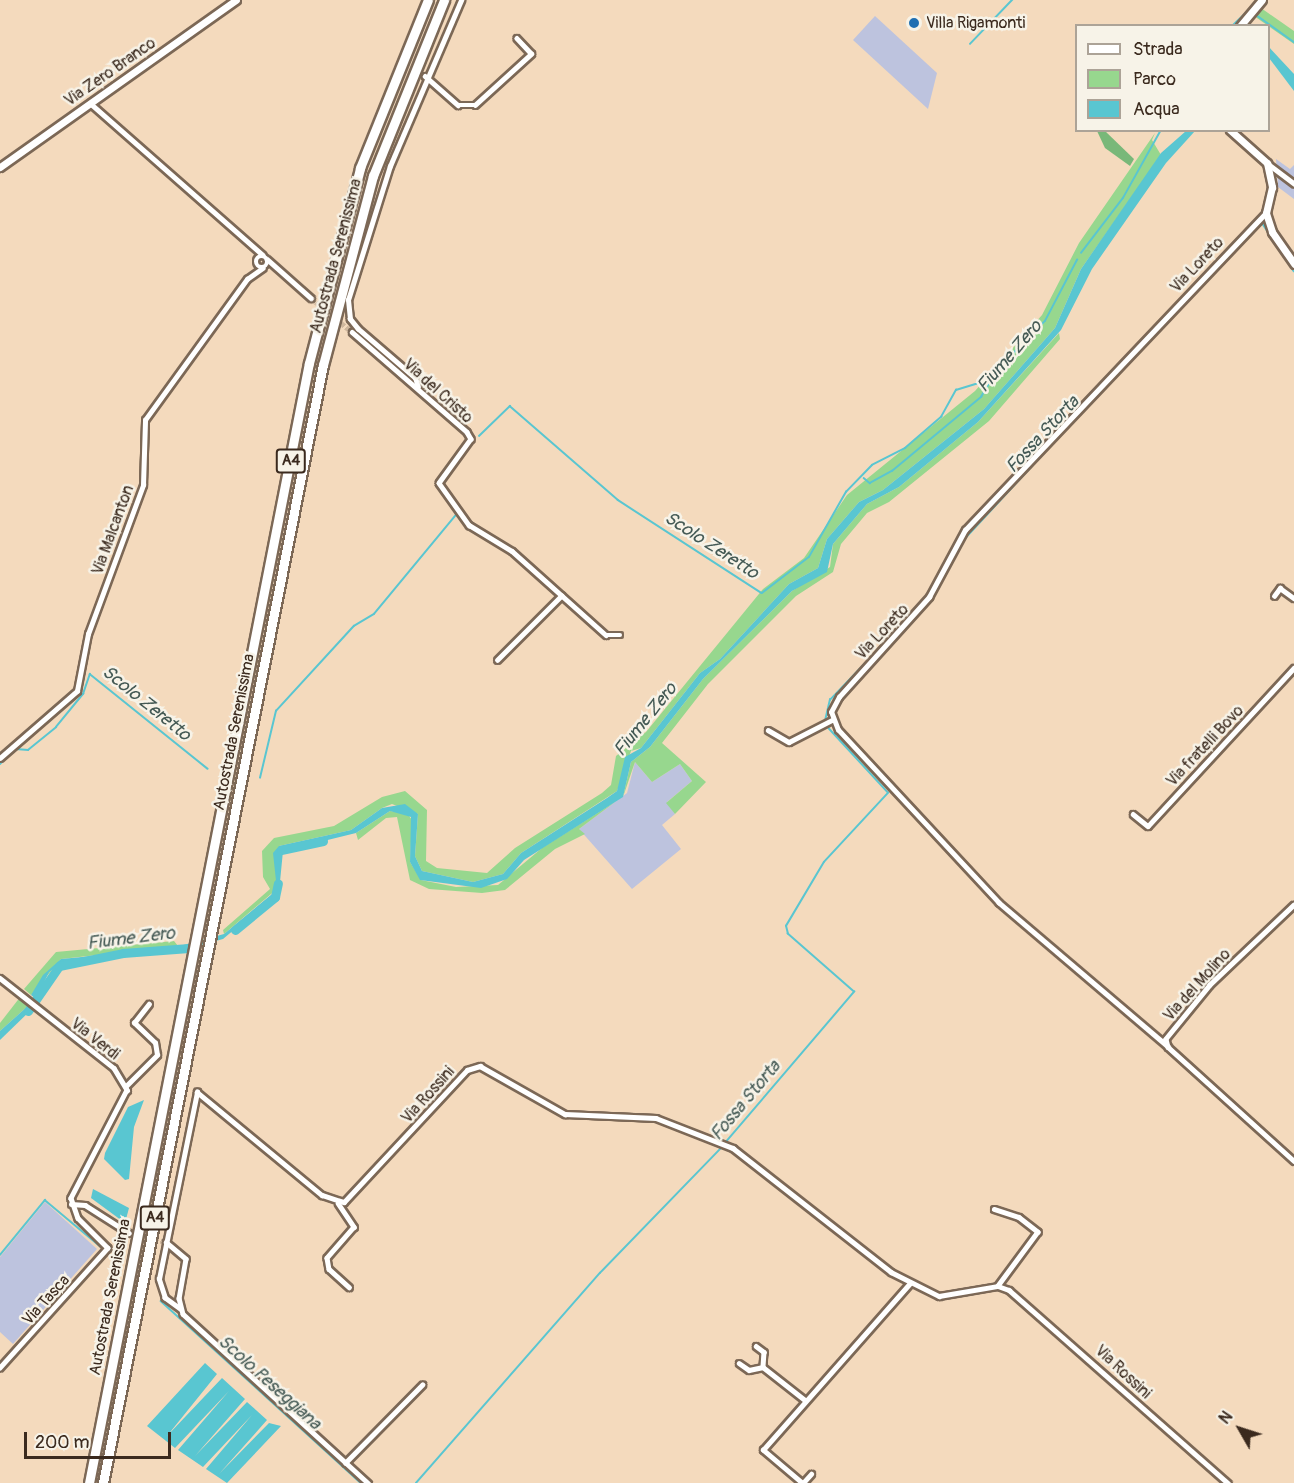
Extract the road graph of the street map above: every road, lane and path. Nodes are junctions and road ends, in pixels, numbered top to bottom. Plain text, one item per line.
1 (236, 0) edge
2 (428, 0) edge
3 (444, 0) edge
4 (461, 0) edge
5 (1262, 0) edge
6 (1241, 24) edge
7 (517, 39) dead end
8 (425, 76) junction
9 (90, 103) junction
10 (1232, 132) edge
11 (1267, 163) junction
12 (0, 166) edge
13 (1294, 183) edge
14 (1266, 213) junction
15 (254, 250) junction
16 (265, 257) junction
17 (256, 262) junction
18 (1294, 264) edge
19 (274, 267) junction
20 (264, 268) junction
21 (255, 271) junction
22 (311, 298) tunnel mouth
23 (352, 332) tunnel mouth
24 (419, 388) junction
25 (561, 596) junction
26 (1274, 596) dead end
27 (1294, 598) edge
28 (620, 635) dead end
29 (497, 660) dead end
30 (1294, 668) edge
31 (832, 720) junction
32 (768, 730) dead end
33 (0, 758) edge
34 (1133, 814) dead end
35 (1294, 905) edge
36 (0, 978) edge
37 (149, 1004) dead end
38 (1168, 1047) junction
39 (126, 1086) junction
40 (1294, 1161) edge
41 (338, 1203) junction
42 (71, 1204) junction
43 (994, 1209) dead end
44 (849, 1228) dead end
45 (129, 1233) tunnel mouth
46 (844, 1234) junction
47 (166, 1242) tunnel mouth
48 (910, 1283) junction
49 (998, 1286) junction
50 (349, 1287) dead end
51 (180, 1309) junction
52 (756, 1346) dead end
53 (739, 1363) dead end
54 (763, 1367) junction
55 (0, 1368) edge
56 (422, 1385) dead end
57 (806, 1400) junction
58 (345, 1463) junction
59 (811, 1474) dead end
60 (89, 1483) edge
61 (103, 1483) edge
62 (368, 1483) edge
63 (802, 1483) edge
64 (1228, 1483) edge

1 - 9 main road, Via Zero Branco
2 - 60 highway, Autostrada Serenissima / A4
3 - 61 highway, Autostrada Serenissima / A4
4 - 8 street
5 - 6 main road
7 - 8 street
8 - 24 street
9 - 12 main road, Via Zero Branco
9 - 15 street
10 - 11 main road
11 - 13 street
11 - 14 main road
14 - 18 main road
14 - 31 street, Via Loreto
15 - 16 street
15 - 17 street, Via Malcanton
16 - 17 street
16 - 19 street
16 - 20 street
17 - 20 street
17 - 21 street, Via Malcanton
19 - 20 street
19 - 22 street
20 - 21 street
21 - 33 street, Via Malcanton
23 - 24 street, Via del Cristo
24 - 25 street, Via del Cristo
25 - 28 street, Via del Cristo
25 - 29 street
26 - 27 street
30 - 34 street, Via fratelli Bovo
31 - 32 street
31 - 38 street
35 - 38 street, Via del Molino
36 - 39 street, Via Verdi
37 - 39 street
38 - 40 street, Via del Molino
39 - 42 street
41 - 46 street, Via Rossini
41 - 50 street
41 - 51 street
42 - 45 street
42 - 55 street, Via Tasca
43 - 49 street
44 - 46 street
46 - 48 street, Via Rossini
47 - 51 street
48 - 49 street, Via Rossini
48 - 57 street
49 - 64 street, Via Rossini
51 - 58 street
52 - 54 street
53 - 54 street
54 - 57 street
56 - 58 street
57 - 63 street
58 - 62 street
59 - 63 street

